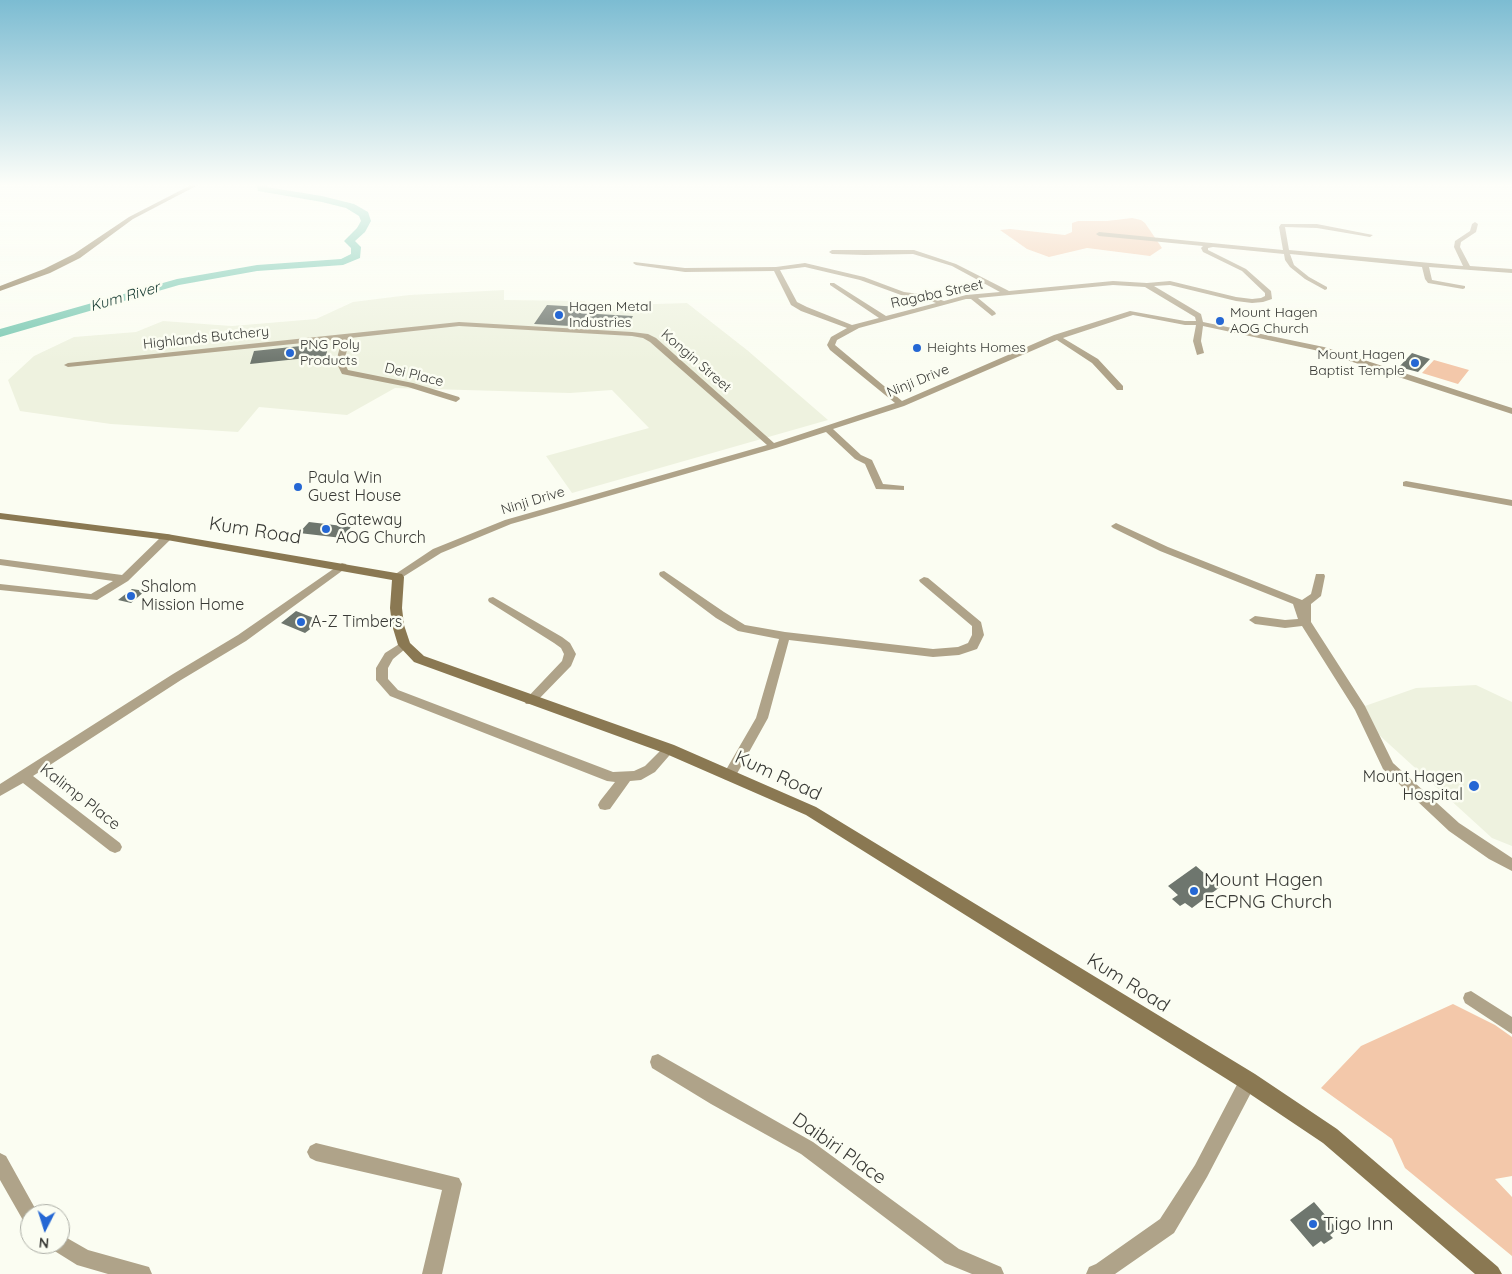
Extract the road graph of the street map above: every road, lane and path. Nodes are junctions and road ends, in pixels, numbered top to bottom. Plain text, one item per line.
1 (93, 244) edge
2 (1208, 244) edge
3 (1285, 244) edge
4 (1457, 244) edge
5 (1214, 245) junction
6 (1286, 251) junction
7 (832, 252) dead end
8 (636, 262) dead end
9 (1425, 265) junction
10 (776, 268) junction
11 (1468, 268) junction
12 (1512, 271) edge
13 (832, 284) dead end
14 (1147, 285) junction
15 (1463, 287) dead end
16 (1325, 288) dead end
17 (0, 289) edge
18 (1008, 293) junction
19 (973, 297) junction
20 (943, 303) junction
21 (992, 314) dead end
22 (885, 318) junction
23 (1199, 323) junction
24 (853, 328) junction
25 (347, 336) junction
26 (1057, 337) junction
27 (1200, 353) dead end
28 (68, 365) dead end
29 (1120, 388) dead end
30 (456, 400) dead end
31 (901, 404) junction
32 (1512, 411) edge
33 (827, 428) junction
34 (774, 446) junction
35 (1406, 484) dead end
36 (901, 488) dead end
37 (1512, 503) edge
38 (0, 516) edge
39 (1116, 526) dead end
40 (168, 537) junction
41 (0, 562) edge
42 (342, 566) junction
43 (664, 574) dead end
44 (1320, 576) dead end
45 (398, 577) junction
46 (124, 579) junction
47 (924, 580) dead end
48 (0, 587) edge
49 (493, 600) dead end
50 (1254, 620) dead end
51 (1304, 622) junction
52 (785, 636) junction
53 (404, 645) junction
54 (530, 700) junction
55 (669, 749) junction
56 (729, 775) junction
57 (23, 776) junction
58 (627, 776) junction
59 (0, 791) edge
60 (605, 805) dead end
61 (115, 847) dead end
62 (1512, 865) edge
63 (1471, 998) dead end
64 (1512, 1026) edge
65 (658, 1062) dead end
66 (1248, 1081) junction
67 (316, 1152) dead end
68 (0, 1162) edge
69 (23, 1204) edge
70 (70, 1249) edge
71 (142, 1274) edge
72 (432, 1274) edge
73 (994, 1274) edge
74 (1096, 1274) edge
75 (1491, 1274) edge

1 - 17 street
2 - 5 street
3 - 6 street
4 - 11 street
5 - 6 street
5 - 14 street, Ragaba Street
6 - 9 street
6 - 16 street
7 - 18 street
8 - 10 street
9 - 11 street
9 - 15 street
10 - 20 street
10 - 24 street
11 - 12 street
13 - 22 street
14 - 18 street, Ragaba Street
14 - 23 street
18 - 19 street, Ragaba Street
19 - 20 street, Ragaba Street
19 - 21 street
20 - 22 street, Ragaba Street
22 - 24 street, Ragaba Street
23 - 26 street, Ninji Drive
23 - 27 street
23 - 32 street, Ninji Drive
24 - 31 street, Ragaba Street
25 - 28 street, Highlands Butchery
25 - 30 street, Dei Place
25 - 34 street, Kongin Street
26 - 29 street
26 - 31 street, Ninji Drive
31 - 33 street, Ninji Drive
33 - 34 street, Ninji Drive
33 - 36 street
34 - 45 street, Ninji Drive
35 - 37 street
38 - 40 street, Kum Road
39 - 51 street
40 - 42 street, Kum Road
40 - 46 street
41 - 46 street
42 - 45 street, Kum Road
42 - 57 street
43 - 52 street
44 - 51 street
45 - 53 street
46 - 48 street
47 - 52 street
49 - 54 street
50 - 51 street
51 - 62 street
52 - 56 street
53 - 54 street, Kum Road
53 - 58 street
54 - 55 street, Kum Road
55 - 56 street, Kum Road
55 - 58 street
56 - 66 street, Kum Road
57 - 59 street
57 - 61 street, Kalimp Place
58 - 60 street
63 - 64 street
65 - 73 street, Daibiri Place
66 - 74 street
66 - 75 street, Kum Road
67 - 72 street
68 - 69 street
70 - 71 street

